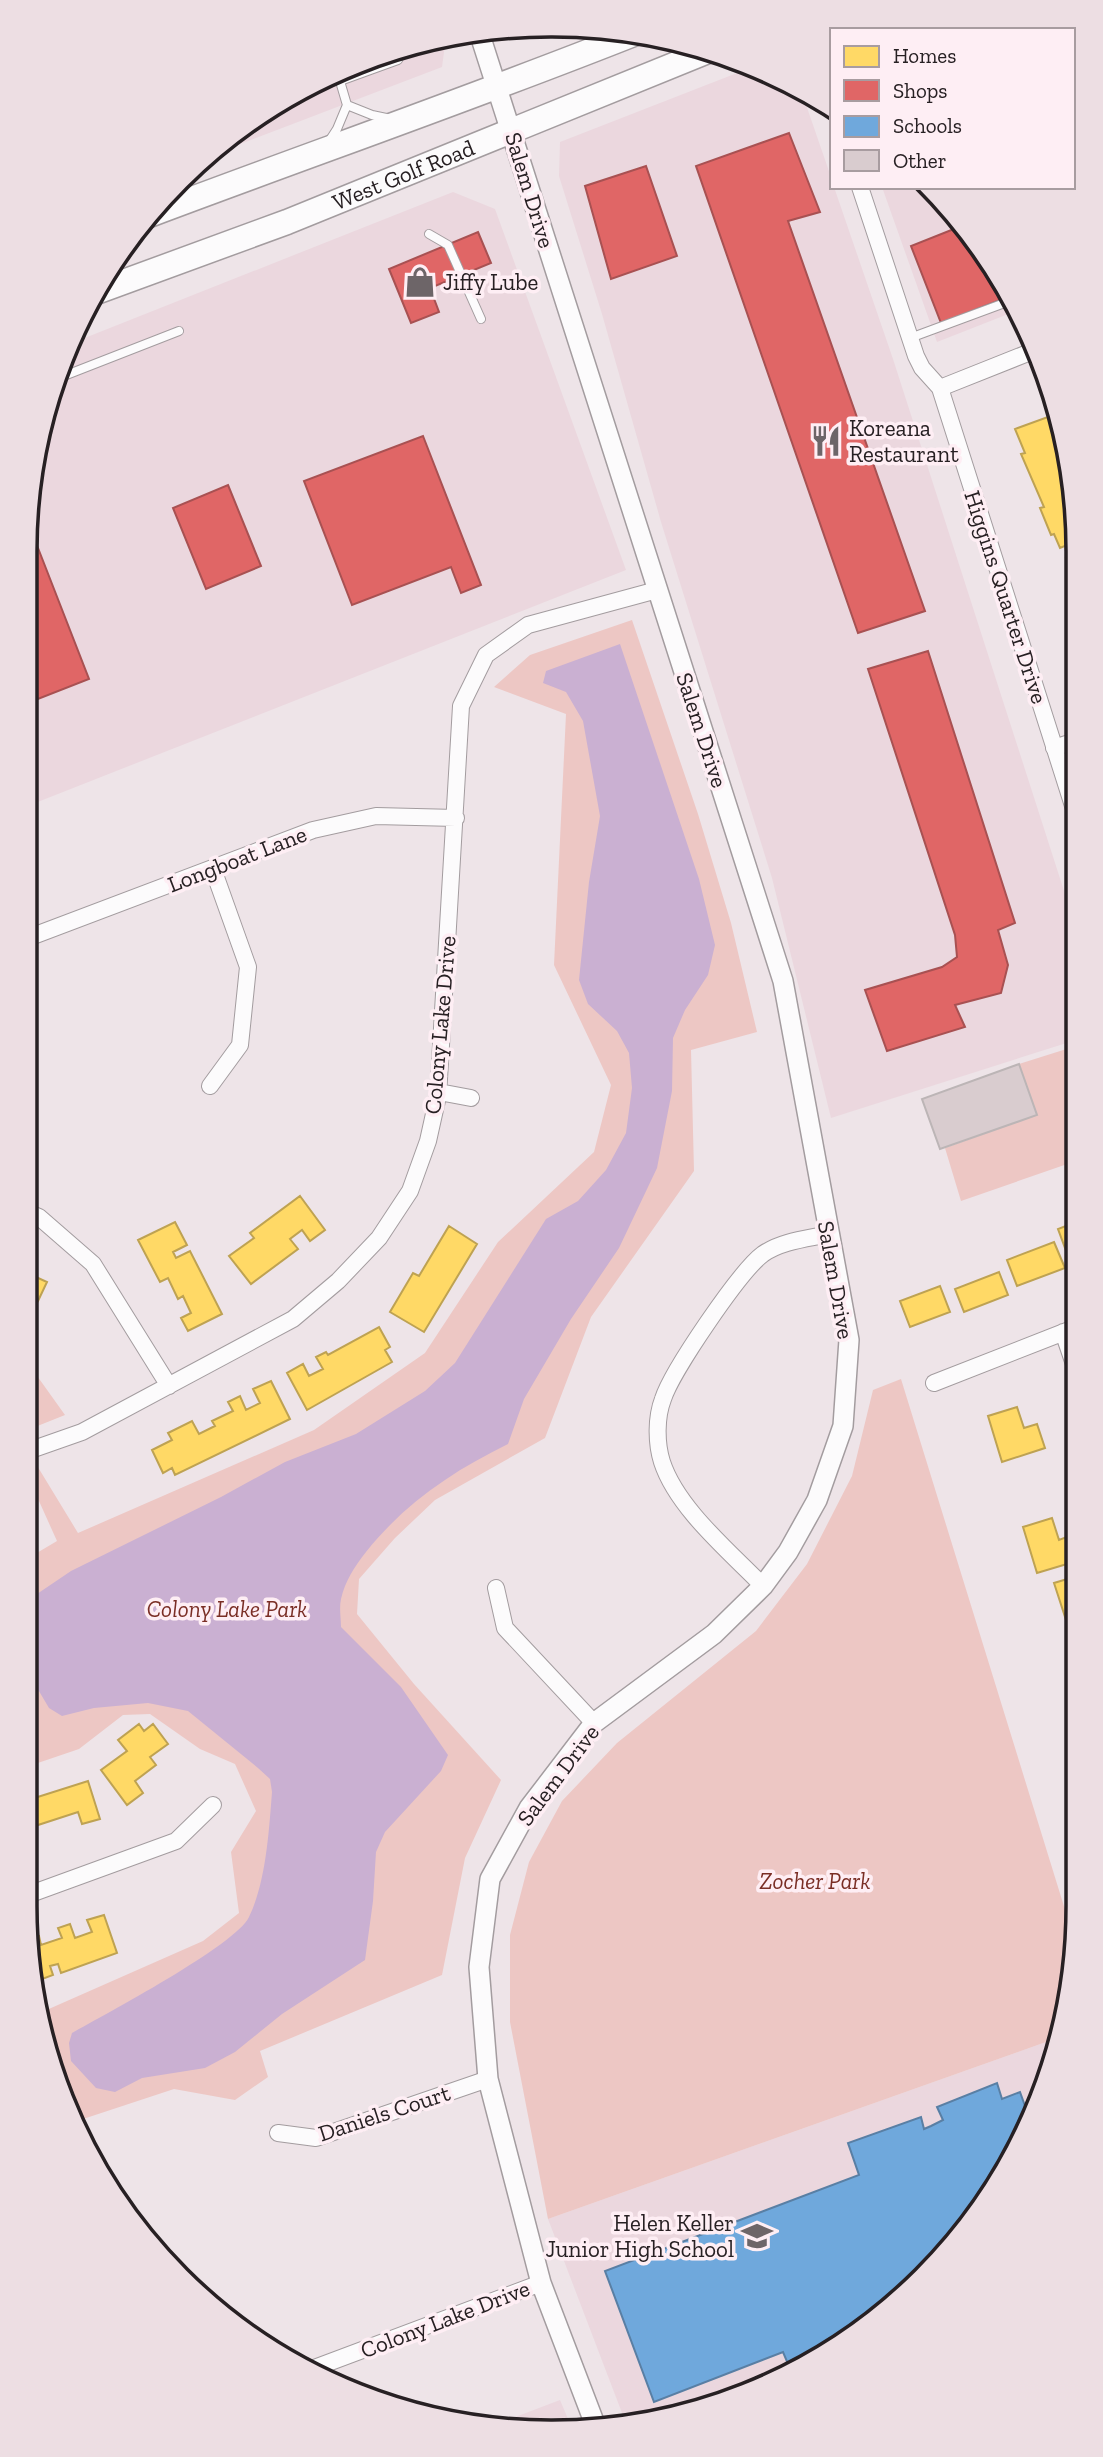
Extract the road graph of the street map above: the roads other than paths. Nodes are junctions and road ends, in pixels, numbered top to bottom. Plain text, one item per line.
1 (482, 41) edge
2 (616, 41) edge
3 (694, 57) edge
4 (393, 62) edge
5 (372, 69) edge
6 (340, 83) edge
7 (498, 88) junction
8 (347, 105) junction
9 (402, 121) junction
10 (512, 131) junction
11 (323, 150) junction
12 (861, 189) edge
13 (168, 208) edge
14 (429, 234) dead end
15 (111, 287) edge
16 (1002, 304) edge
17 (481, 319) dead end
18 (179, 331) dead end
19 (910, 338) junction
20 (1026, 354) edge
21 (69, 374) edge
22 (940, 388) junction
23 (657, 590) junction
24 (1066, 744) edge
25 (1054, 748) junction
26 (1066, 785) edge
27 (456, 818) junction
28 (213, 869) junction
29 (37, 934) edge
30 (209, 1086) dead end
31 (439, 1092) junction
32 (471, 1098) dead end
33 (37, 1216) edge
34 (829, 1234) junction
35 (1066, 1332) edge
36 (934, 1383) dead end
37 (169, 1386) junction
38 (37, 1448) edge
39 (763, 1586) junction
40 (496, 1588) dead end
41 (594, 1723) junction
42 (213, 1805) dead end
43 (37, 1891) edge
44 (488, 2079) junction
45 (278, 2133) dead end
46 (541, 2283) junction
47 (321, 2365) edge
48 (593, 2418) edge

1 - 7 street, Salem Drive
2 - 7 main road
3 - 10 main road, West Golf Road
4 - 5 lane
6 - 8 lane
7 - 9 main road
7 - 10 street, Salem Drive
8 - 9 lane
8 - 11 lane
9 - 11 main road
10 - 15 main road, West Golf Road
10 - 23 street, Salem Drive
11 - 13 main road
12 - 19 street, Higgins Quarter Drive
14 - 17 lane
16 - 19 lane
18 - 21 lane
19 - 22 street, Higgins Quarter Drive
20 - 22 street
22 - 25 street, Higgins Quarter Drive
23 - 27 street, Colony Lake Drive
23 - 34 street, Salem Drive
24 - 25 street
25 - 26 street, Higgins Quarter Drive
27 - 28 street, Longboat Lane
27 - 31 street, Colony Lake Drive
28 - 29 street, Longboat Lane
28 - 30 street
31 - 32 street
31 - 37 street, Colony Lake Drive
33 - 37 street
34 - 39 street, Salem Drive
34 - 39 street
35 - 36 street
37 - 38 street, Colony Lake Drive
39 - 41 street, Salem Drive
40 - 41 street
41 - 44 street, Salem Drive
42 - 43 street
44 - 45 street, Daniels Court
44 - 46 street, Salem Drive
46 - 47 street, Colony Lake Drive
46 - 48 street, Salem Drive

